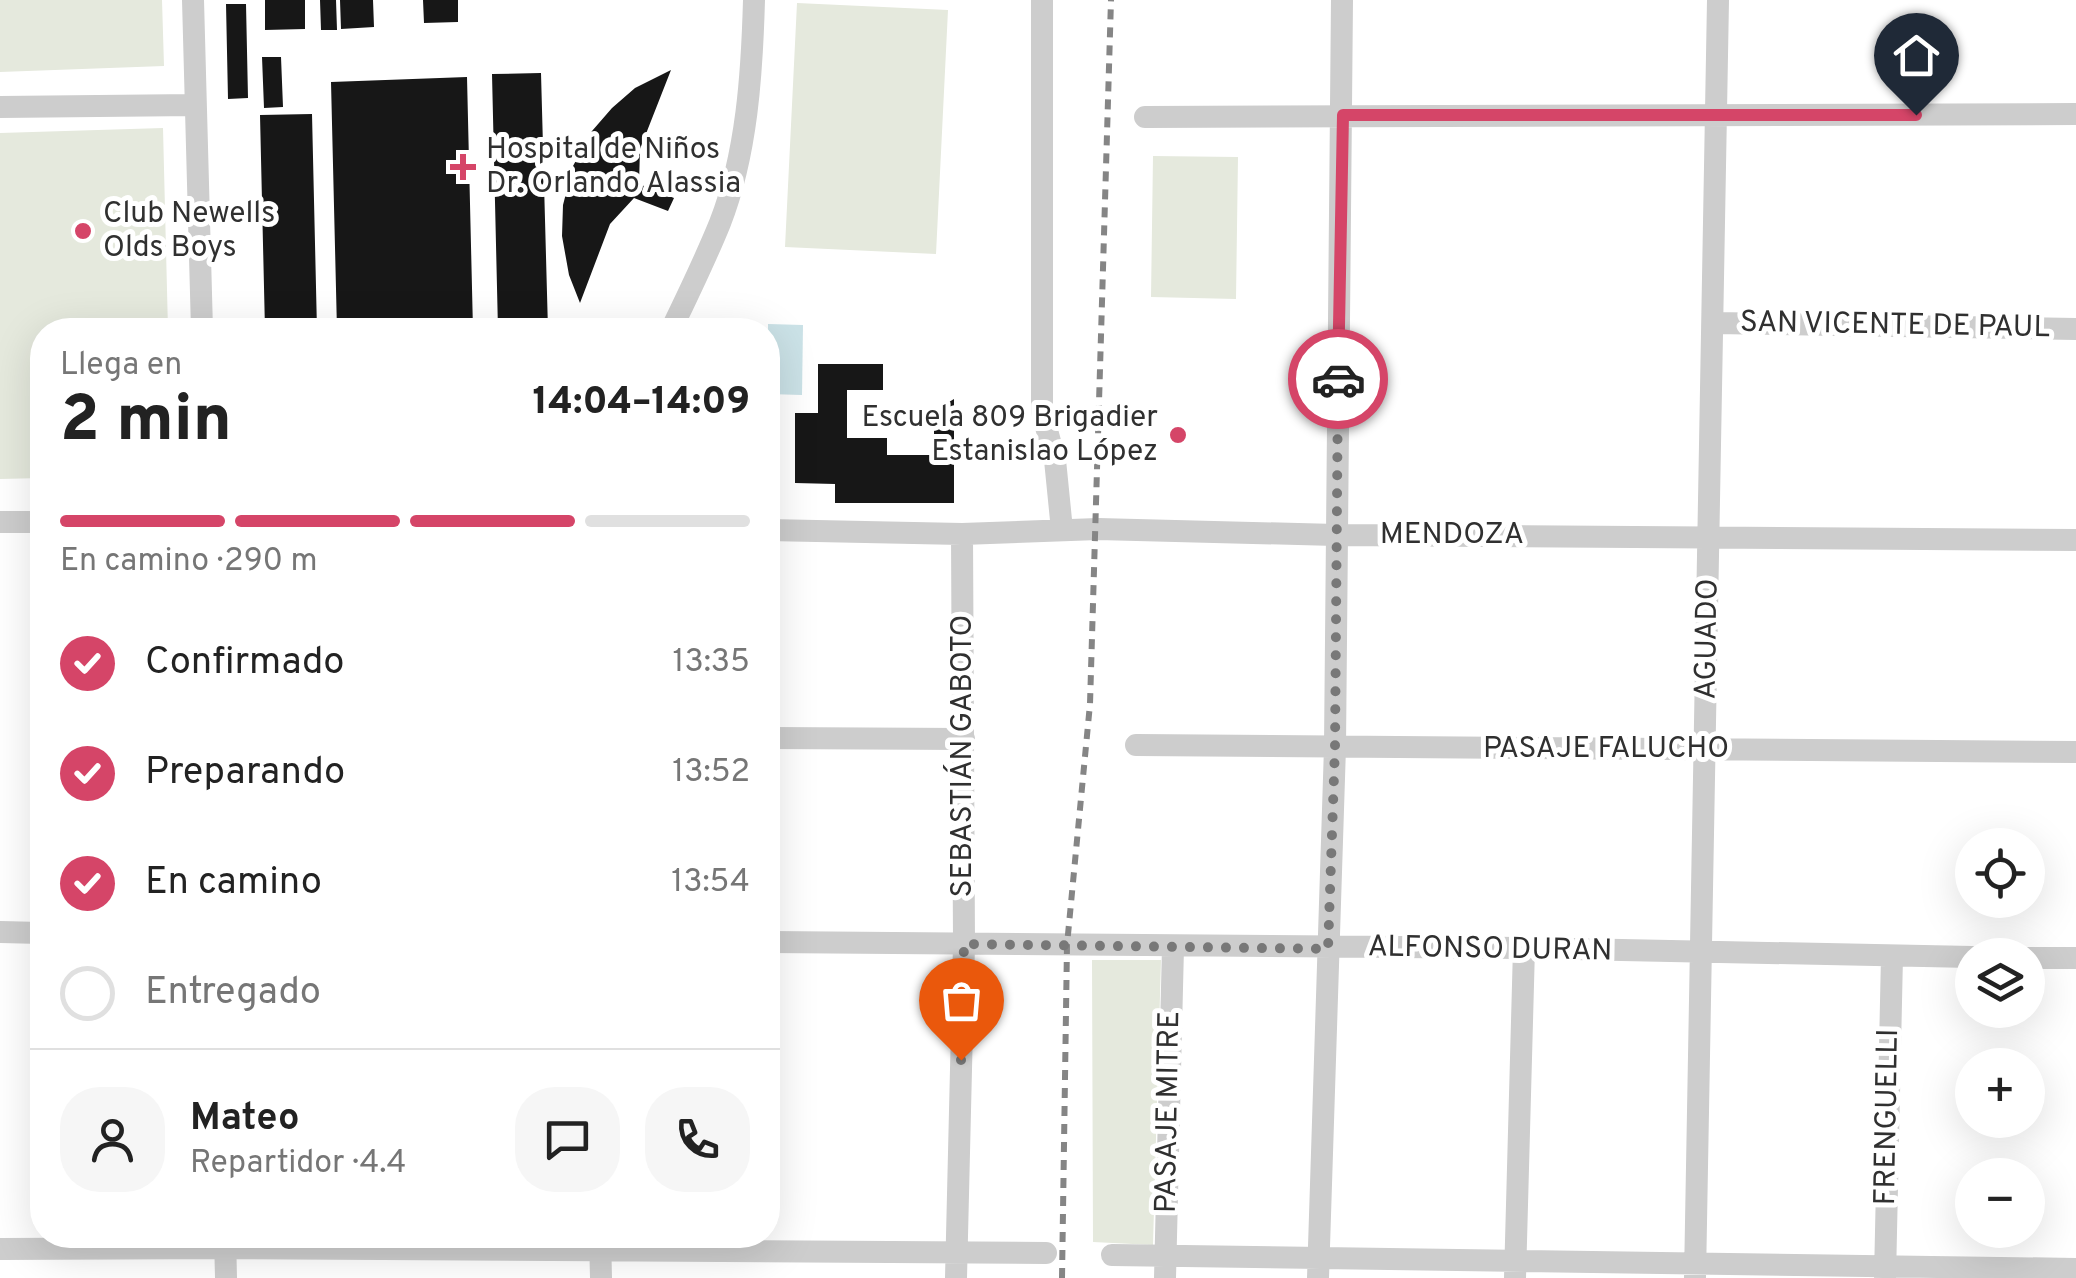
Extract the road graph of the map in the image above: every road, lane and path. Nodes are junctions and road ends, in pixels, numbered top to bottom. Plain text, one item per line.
1 (193, 0) edge
2 (754, 0) edge
3 (1042, 0) edge
4 (1342, 0) edge
5 (1718, 0) edge
6 (195, 105) junction
7 (0, 108) edge
8 (2076, 114) edge
9 (1343, 115) junction
10 (1716, 116) junction
11 (1145, 117) dead end
12 (202, 318) edge
13 (676, 318) edge
14 (1714, 324) junction
15 (2076, 329) edge
16 (0, 522) edge
17 (30, 522) edge
18 (780, 530) edge
19 (1062, 530) junction
20 (962, 534) junction
21 (1336, 535) junction
22 (1709, 537) junction
23 (2076, 540) edge
24 (780, 738) edge
25 (964, 739) junction
26 (1136, 745) dead end
27 (1335, 747) junction
28 (1706, 750) junction
29 (2076, 752) edge
30 (0, 932) edge
31 (30, 932) edge
32 (780, 942) edge
33 (964, 944) junction
34 (1173, 946) junction
35 (1524, 948) junction
36 (1328, 949) junction
37 (1702, 954) junction
38 (1892, 956) junction
39 (1955, 957) edge
40 (2045, 958) edge
41 (2076, 958) edge
42 (30, 1248) edge
43 (225, 1248) edge
44 (600, 1248) edge
45 (677, 1248) edge
46 (0, 1249) edge
47 (1046, 1253) dead end
48 (1112, 1255) dead end
49 (956, 1266) edge
50 (1165, 1267) edge
51 (1318, 1269) edge
52 (1515, 1269) edge
53 (1695, 1270) edge
54 (1885, 1273) edge
55 (2076, 1274) edge
56 (226, 1278) edge
57 (601, 1278) edge

1 - 6 street
2 - 13 street
3 - 19 street
4 - 9 street
5 - 10 street, AGUADO
6 - 7 street
6 - 12 street
8 - 10 street
9 - 10 street
9 - 11 street
9 - 21 street
10 - 14 street, AGUADO
14 - 15 street, SAN VICENTE DE PAUL
14 - 22 street, AGUADO
16 - 17 street
18 - 20 street, MENDOZA
19 - 20 street, MENDOZA
19 - 21 street, MENDOZA
20 - 25 street, SEBASTIÁN GABOTO
21 - 22 street, MENDOZA
21 - 27 street
22 - 23 street, MENDOZA
22 - 28 street, AGUADO
24 - 25 street
25 - 33 street, SEBASTIÁN GABOTO
26 - 27 street, PASAJE FALUCHO
27 - 28 street, PASAJE FALUCHO
27 - 36 street
28 - 29 street, PASAJE FALUCHO
28 - 37 street, AGUADO
30 - 31 street
32 - 33 street, ALFONSO DURAN
33 - 34 street, ALFONSO DURAN
33 - 49 street, SEBASTIÁN GABOTO
34 - 36 street, ALFONSO DURAN
34 - 50 street, PASAJE MITRE
35 - 36 street, ALFONSO DURAN
35 - 37 street, ALFONSO DURAN
35 - 52 street
36 - 51 street
37 - 38 street, ALFONSO DURAN
37 - 53 street, AGUADO
38 - 39 street, ALFONSO DURAN
38 - 54 street, FRENGUELLI
40 - 41 street
42 - 46 street
43 - 56 street
44 - 57 street
45 - 49 street
47 - 49 street
48 - 50 street
50 - 51 street
51 - 52 street
52 - 53 street
53 - 54 street
54 - 55 street

